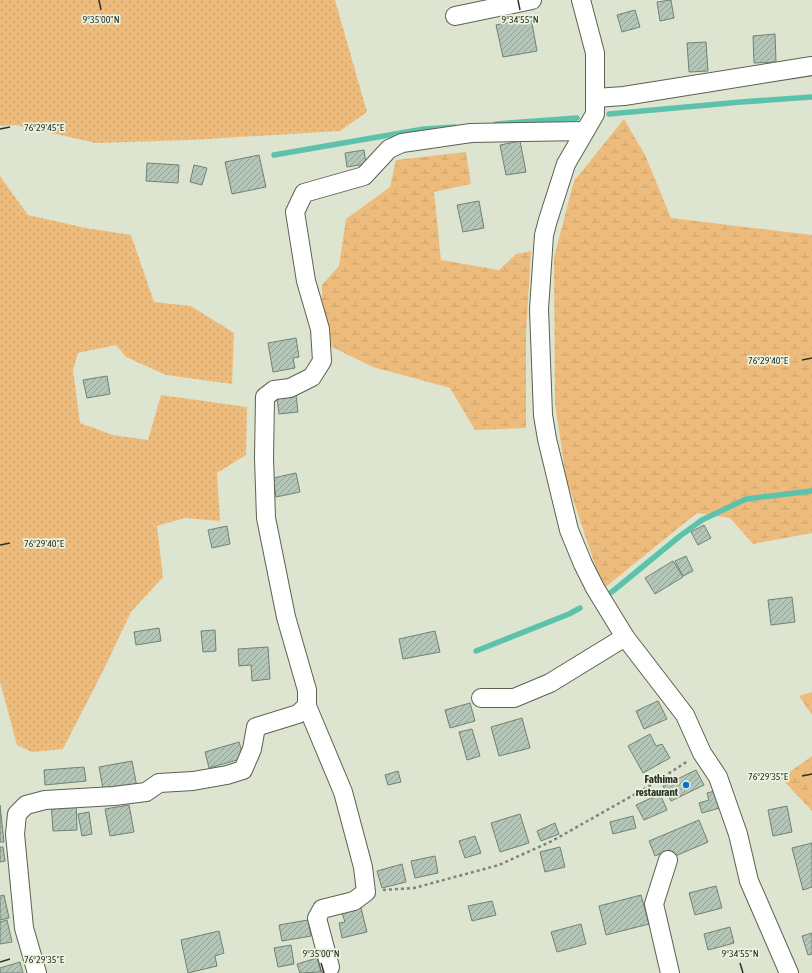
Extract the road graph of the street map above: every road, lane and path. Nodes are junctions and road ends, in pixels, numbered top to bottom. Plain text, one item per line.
1 (532, 0) edge
2 (580, 0) edge
3 (455, 16) dead end
4 (812, 66) edge
5 (595, 98) junction
6 (585, 131) junction
7 (625, 637) junction
8 (481, 698) dead end
9 (307, 706) junction
10 (702, 753) junction
11 (668, 860) dead end
12 (366, 892) junction
13 (330, 967) dead end
14 (37, 973) edge
15 (670, 973) edge
16 (789, 973) edge

1 - 3 street
2 - 5 street
4 - 5 street
5 - 6 street
6 - 7 street
6 - 9 street
7 - 8 street
7 - 10 street
9 - 12 street
9 - 14 street
10 - 12 path
10 - 16 street
11 - 15 street
12 - 13 street

